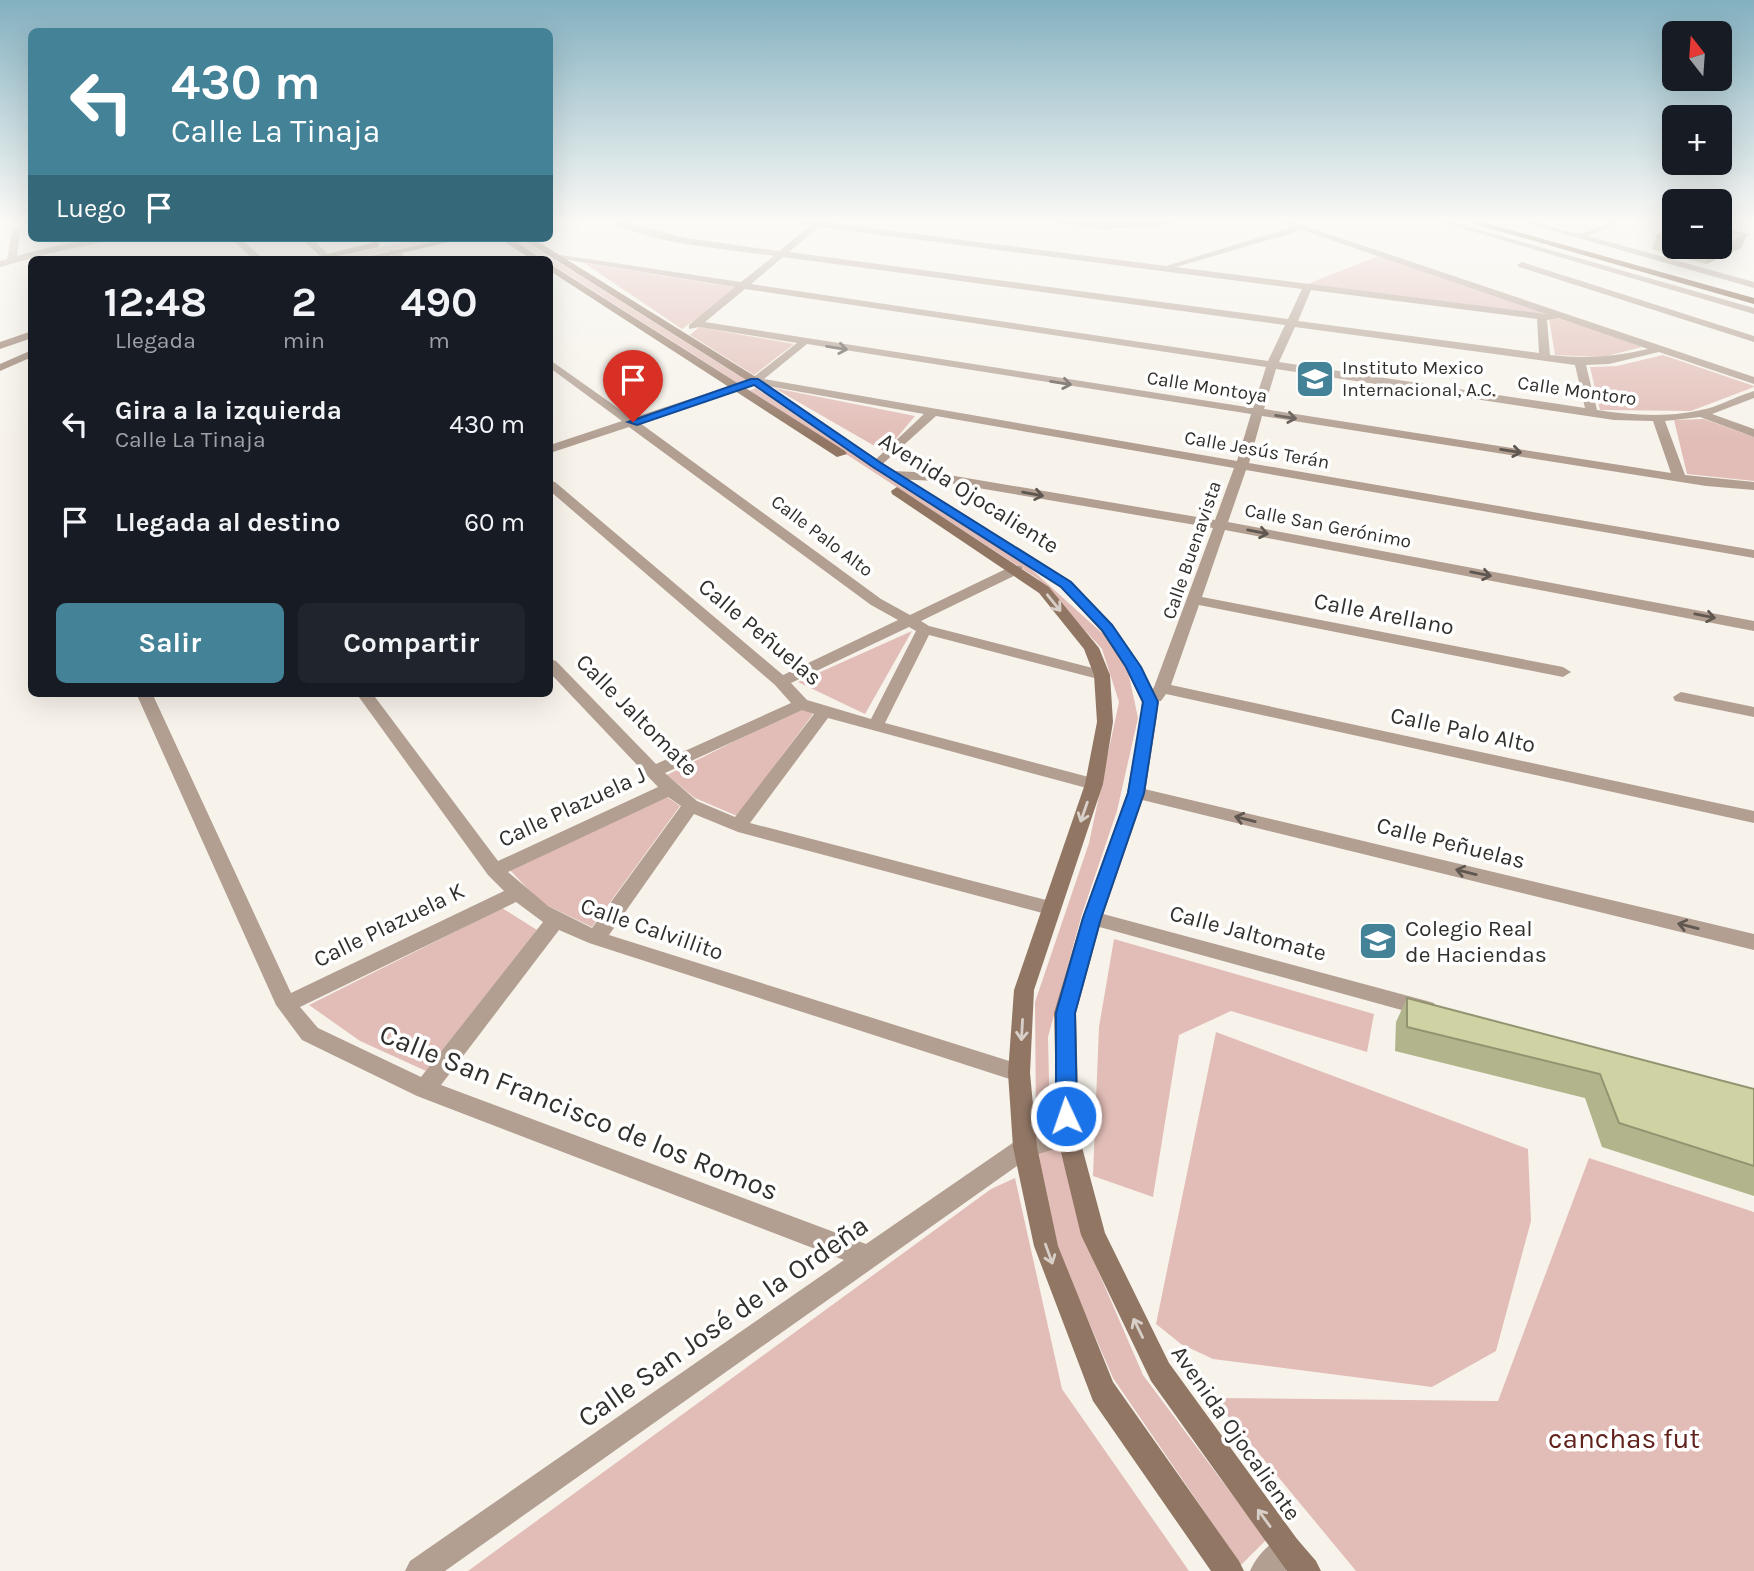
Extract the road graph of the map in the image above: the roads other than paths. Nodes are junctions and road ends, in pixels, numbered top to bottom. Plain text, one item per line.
1 (606, 295) edge
2 (612, 295) edge
3 (731, 295) edge
4 (804, 295) edge
5 (1085, 295) edge
6 (1304, 295) edge
7 (1360, 295) edge
8 (1504, 295) edge
9 (1616, 295) edge
10 (1700, 295) edge
11 (1734, 295) edge
12 (1754, 301) edge
13 (1754, 311) edge
14 (1562, 315) junction
15 (1542, 317) junction
16 (697, 324) junction
17 (1290, 324) junction
18 (682, 335) junction
19 (28, 336) edge
20 (1754, 340) edge
21 (803, 343) junction
22 (0, 346) edge
23 (1660, 349) junction
24 (28, 355) edge
25 (1545, 357) junction
26 (1580, 362) junction
27 (553, 365) edge
28 (1272, 365) junction
29 (0, 368) edge
30 (1754, 381) edge
31 (747, 385) junction
32 (1754, 394) edge
33 (1592, 412) junction
34 (932, 413) junction
35 (1256, 413) junction
36 (1704, 415) junction
37 (1658, 418) junction
38 (633, 422) junction
39 (1754, 433) edge
40 (553, 448) edge
41 (1241, 467) junction
42 (885, 470) junction
43 (1679, 477) junction
44 (1754, 487) edge
45 (553, 488) edge
46 (1220, 526) junction
47 (1754, 554) edge
48 (1017, 569) junction
49 (1195, 600) junction
50 (916, 625) junction
51 (1754, 625) edge
52 (553, 667) edge
53 (1563, 672) dead end
54 (1102, 675) junction
55 (781, 682) junction
56 (1156, 695) junction
57 (146, 697) edge
58 (366, 697) edge
59 (1681, 697) dead end
60 (801, 704) junction
61 (824, 712) junction
62 (1754, 712) edge
63 (875, 727) junction
64 (653, 772) junction
65 (1094, 784) junction
66 (670, 789) junction
67 (1136, 793) junction
68 (691, 804) junction
69 (1754, 817) edge
70 (738, 826) junction
71 (495, 870) junction
72 (516, 894) junction
73 (1050, 908) junction
74 (1092, 918) junction
75 (554, 922) junction
76 (596, 938) junction
77 (1754, 942) edge
78 (286, 1005) junction
79 (1443, 1013) edge
80 (1019, 1073) junction
81 (425, 1089) junction
82 (1068, 1136) junction
83 (1025, 1147) junction
84 (868, 1257) junction
85 (1287, 1549) junction
86 (420, 1571) edge
87 (1229, 1571) edge
88 (1265, 1571) edge
89 (1306, 1571) edge

1 - 31 main road, Avenida Ojocaliente
2 - 18 main road, Avenida Ojocaliente
3 - 16 street
4 - 28 street, Calle Montoro
5 - 17 street
6 - 17 street, Calle Buenavista
7 - 15 street
8 - 14 street
9 - 20 street
10 - 13 street
11 - 12 highway
14 - 15 street
14 - 23 street
15 - 25 street
16 - 18 street
16 - 21 street, Calle Montoya
17 - 25 street
17 - 28 street, Calle Buenavista
18 - 31 main road, Avenida Ojocaliente
19 - 22 main road
21 - 31 street
21 -> 35 street, Calle Montoya
23 - 26 street
23 - 30 street
24 - 29 main road
25 - 26 street
26 - 33 street
27 - 38 street, Calle Palo Alto
28 - 33 street, Calle Montoro
28 - 35 street, Calle Buenavista
31 - 34 street, Calle Jesús Terán
31 - 38 street
31 - 42 main road, Avenida Ojocaliente
31 - 48 main road, Avenida Ojocaliente
32 - 36 street, Calle Montoro
33 - 37 street, Calle Montoro
34 - 41 street, Calle Jesús Terán
34 - 42 street
35 - 41 street, Calle Buenavista
35 -> 43 street, Calle Montoya
36 - 37 street, Calle Montoro
36 - 39 street
37 - 43 street
38 - 40 street
38 - 50 street, Calle Palo Alto
41 - 46 street, Calle Buenavista
41 - 47 street, Calle Jesús Terán
42 -> 46 street, Calle San Gerónimo
42 - 56 main road, Avenida Ojocaliente
43 - 44 street, Calle Montoya
45 - 55 street, Calle Peñuelas
46 - 49 street, Calle Buenavista
46 -> 51 street, Calle San Gerónimo
48 - 50 street
48 -> 54 main road, Avenida Ojocaliente
49 - 53 street, Calle Arellano
49 - 56 street, Calle Buenavista
50 - 54 street, Calle Palo Alto
50 - 55 street
50 - 63 street
52 - 64 street, Calle Jaltomate
54 - 65 main road, Avenida Ojocaliente
55 - 60 street, Calle Peñuelas
56 - 67 main road, Avenida Ojocaliente
56 - 69 street, Calle Palo Alto
57 - 78 street, Calle San Francisco de los Romos
58 - 71 street, Calle Calvillito
59 - 62 street
60 - 61 street, Calle Peñuelas
60 - 64 street
61 - 63 street, Calle Peñuelas
61 - 70 street
63 - 65 street, Calle Peñuelas
64 - 66 street, Calle Jaltomate
65 -> 73 main road, Avenida Ojocaliente
66 - 68 street, Calle Jaltomate
66 - 71 street, Calle Plazuela J
67 - 74 main road, Avenida Ojocaliente
77 -> 67 street, Calle Peñuelas
68 - 70 street, Calle Jaltomate
68 - 76 street
70 - 73 street, Calle Jaltomate
71 - 72 street, Calle Calvillito
72 - 75 street, Calle Calvillito
72 - 78 street, Calle Plazuela K
73 -> 80 main road, Avenida Ojocaliente
74 - 79 street, Calle Jaltomate
74 - 82 main road, Avenida Ojocaliente
75 - 76 street, Calle Calvillito
75 - 81 street
76 - 80 street, Calle Calvillito
78 - 81 street, Calle San Francisco de los Romos
80 - 83 main road, Avenida Ojocaliente
81 - 84 street, Calle San Francisco de los Romos
82 - 83 street, Calle San José de la Ordeña
85 -> 82 main road, Avenida Ojocaliente
83 - 84 street, Calle San José de la Ordeña
83 -> 87 main road, Avenida Ojocaliente
84 - 86 street, Calle San José de la Ordeña
85 - 88 street
85 - 89 main road, Avenida Ojocaliente

